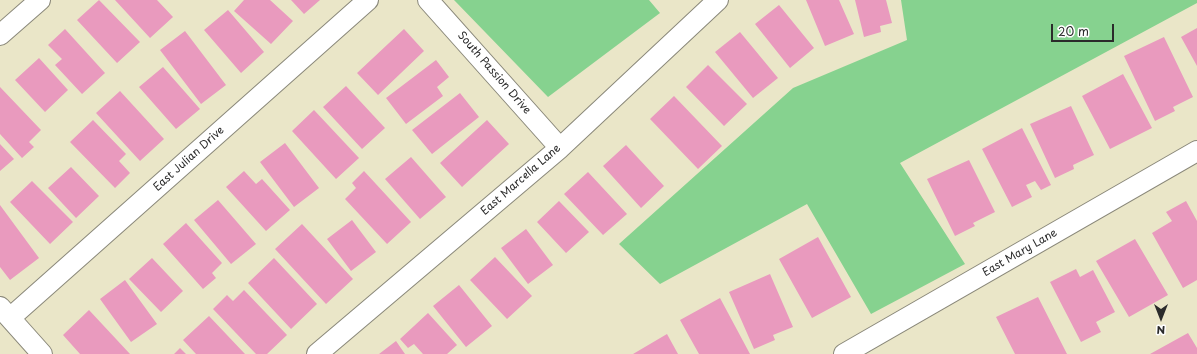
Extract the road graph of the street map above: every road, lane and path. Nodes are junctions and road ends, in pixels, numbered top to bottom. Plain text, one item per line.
1 (40, 0) edge
2 (368, 0) edge
3 (428, 0) edge
4 (718, 0) edge
5 (0, 35) edge
6 (560, 148) junction
7 (1197, 151) edge
8 (5, 312) edge
9 (42, 354) edge
10 (317, 354) edge
11 (844, 354) edge

1 - 5 street
2 - 8 street, East Julian Drive
3 - 6 street, South Passion Drive
4 - 6 street, East Marcella Lane
6 - 10 street, East Marcella Lane
7 - 11 street, East Mary Lane
8 - 9 street

